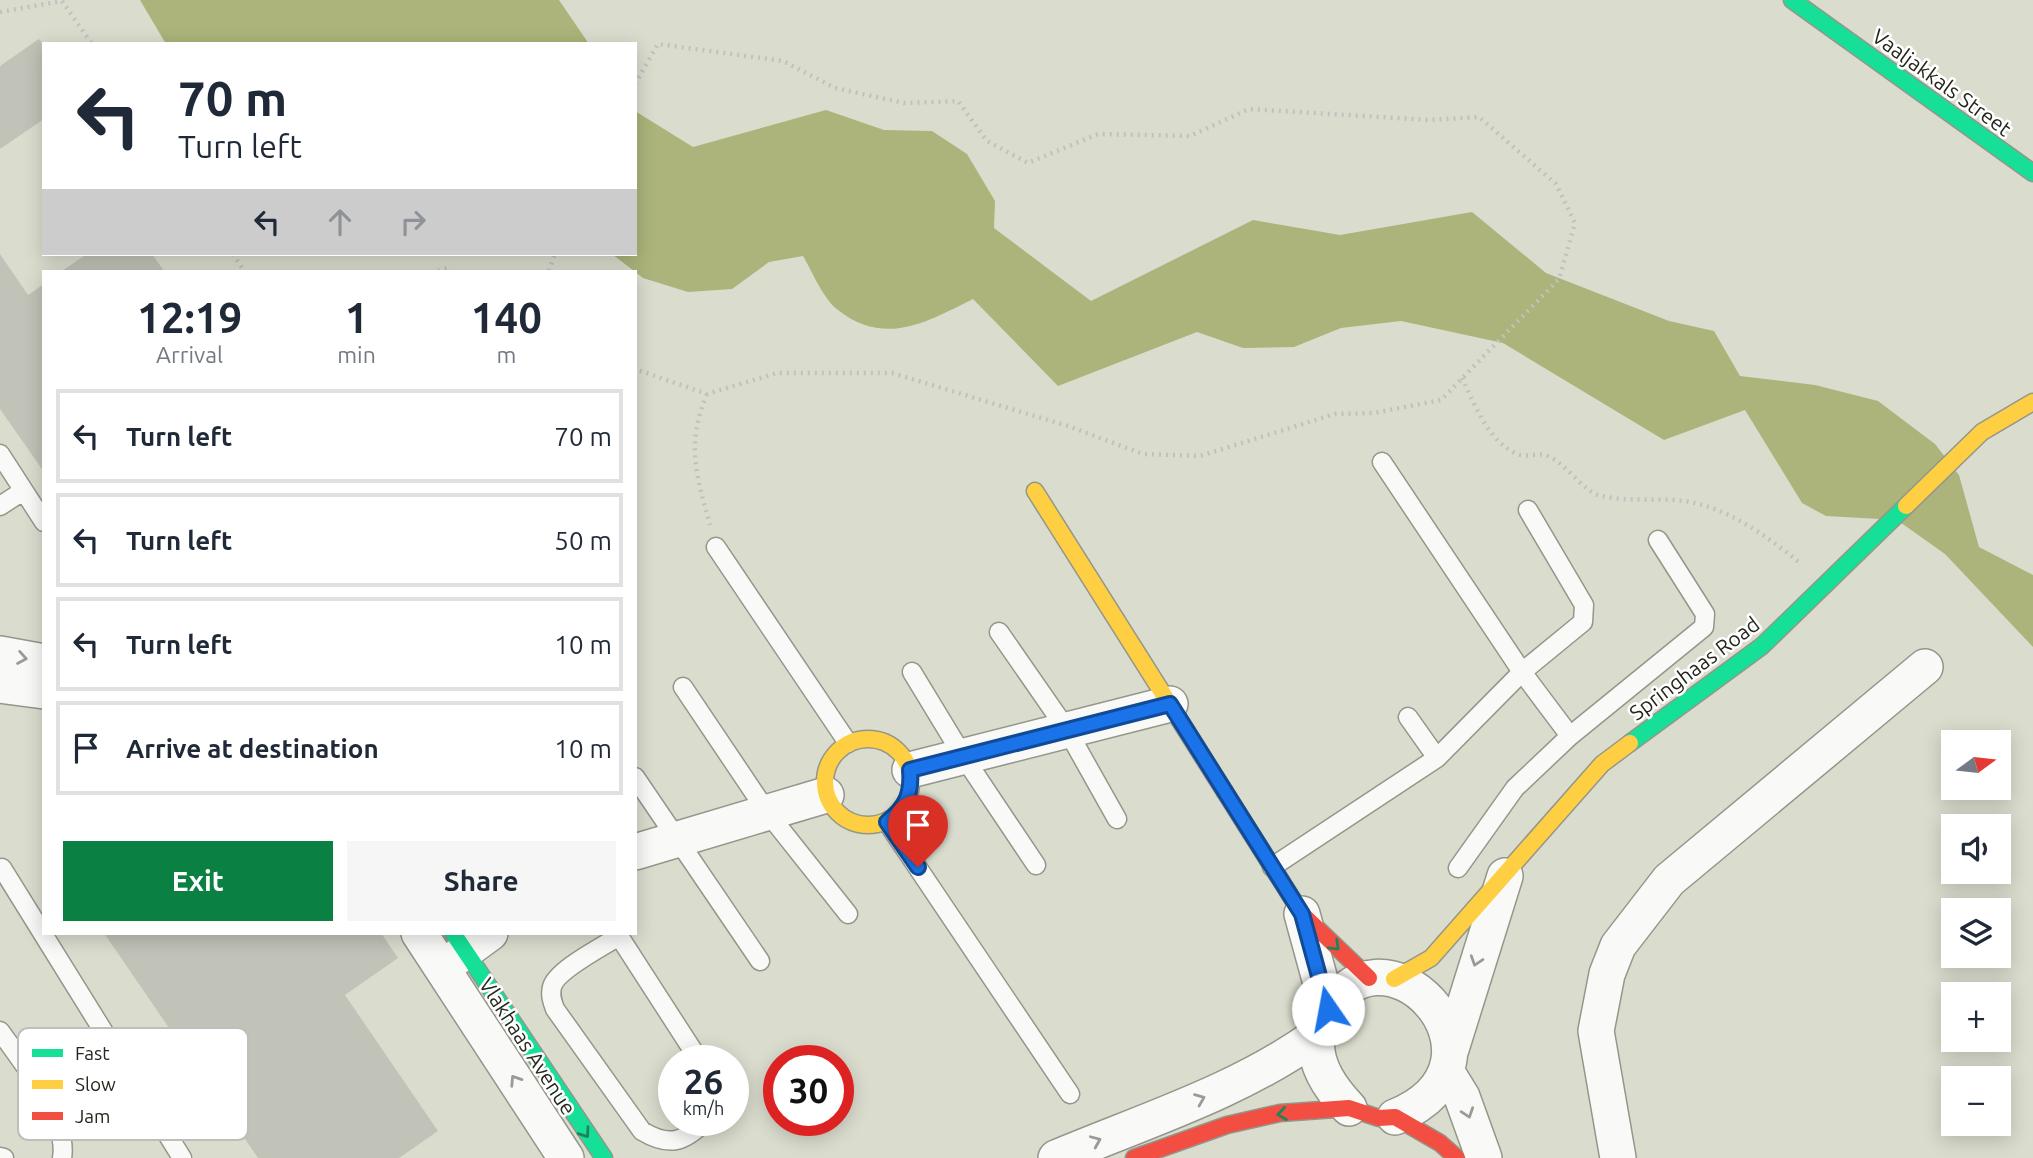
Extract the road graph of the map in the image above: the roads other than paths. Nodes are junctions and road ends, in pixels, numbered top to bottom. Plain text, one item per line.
1 (1792, 0) edge
2 (2033, 173) edge
3 (2033, 402) edge
4 (0, 454) edge
5 (1382, 462) dead end
6 (23, 491) junction
7 (1035, 491) dead end
8 (0, 506) edge
9 (1528, 510) dead end
10 (42, 519) edge
11 (1658, 540) dead end
12 (716, 547) road end
13 (999, 632) dead end
14 (0, 654) edge
15 (42, 662) edge
16 (1925, 667) dead end
17 (912, 672) dead end
18 (1522, 672) junction
19 (0, 684) edge
20 (682, 687) dead end
21 (42, 691) edge
22 (1170, 704) junction
23 (1408, 717) dead end
24 (1067, 730) junction
25 (1570, 736) junction
26 (848, 743) junction
27 (963, 756) junction
28 (1437, 758) junction
29 (910, 770) junction
30 (637, 780) edge
31 (826, 795) junction
32 (767, 812) junction
33 (1117, 819) dead end
34 (887, 822) junction
35 (679, 839) junction
36 (637, 851) edge
37 (1036, 865) dead end
38 (1272, 867) junction
39 (2, 868) edge
40 (1458, 868) dead end
41 (1506, 873) junction
42 (848, 914) dead end
43 (1302, 914) junction
44 (42, 932) edge
45 (44, 935) edge
46 (426, 935) edge
47 (617, 935) edge
48 (619, 935) edge
49 (463, 946) edge
50 (760, 961) dead end
51 (1381, 978) junction
52 (1322, 1023) junction
53 (101, 1028) edge
54 (0, 1031) edge
55 (689, 1045) edge
56 (18, 1058) edge
57 (1448, 1060) junction
58 (1070, 1094) dead end
59 (1349, 1108) junction
60 (1395, 1117) junction
61 (686, 1136) edge
62 (60, 1140) edge
63 (171, 1140) edge
64 (1135, 1141) edge
65 (62, 1158) edge
66 (182, 1158) edge
67 (566, 1158) edge
68 (604, 1158) edge
69 (1056, 1158) edge
70 (1457, 1158) edge
71 (1484, 1158) edge
72 (1618, 1158) edge

1 - 2 street, Vaaljakkals Street
3 - 41 street, Springhaas Road
4 - 6 lane
5 - 18 lane
6 - 8 lane
6 - 10 lane
7 - 22 street
9 - 18 lane
11 - 25 lane
12 - 26 lane
13 - 24 lane
14 -> 15 street
16 - 72 street
17 - 27 lane
18 - 25 lane
18 - 28 lane
19 - 21 street
20 - 32 lane
22 - 24 street
22 - 38 street
23 - 28 lane
24 - 27 street
24 - 33 lane
25 - 40 lane
26 - 29 street
26 - 31 street
27 - 29 street
27 - 37 lane
28 - 38 lane
29 - 34 street
30 - 35 lane
31 - 32 street
31 - 34 street
32 - 35 street
32 - 42 lane
34 - 58 lane
35 - 36 street
35 - 50 lane
38 - 43 street
39 - 44 lane
41 - 51 street, Springhaas Road
41 -> 57 street
43 -> 51 street
43 - 52 street
45 - 53 lane
46 - 49 street, Vlakhaas Avenue
47 - 61 lane
48 - 55 lane
67 -> 49 street, Vlakhaas Avenue
49 -> 68 street, Vlakhaas Avenue
51 - 52 street
51 - 57 street
52 - 59 street
64 -> 52 street
54 - 56 lane
57 - 60 street
57 -> 71 street
59 - 60 street
59 -> 64 street
60 - 70 street
62 - 65 lane
63 - 66 lane
69 -> 64 street

